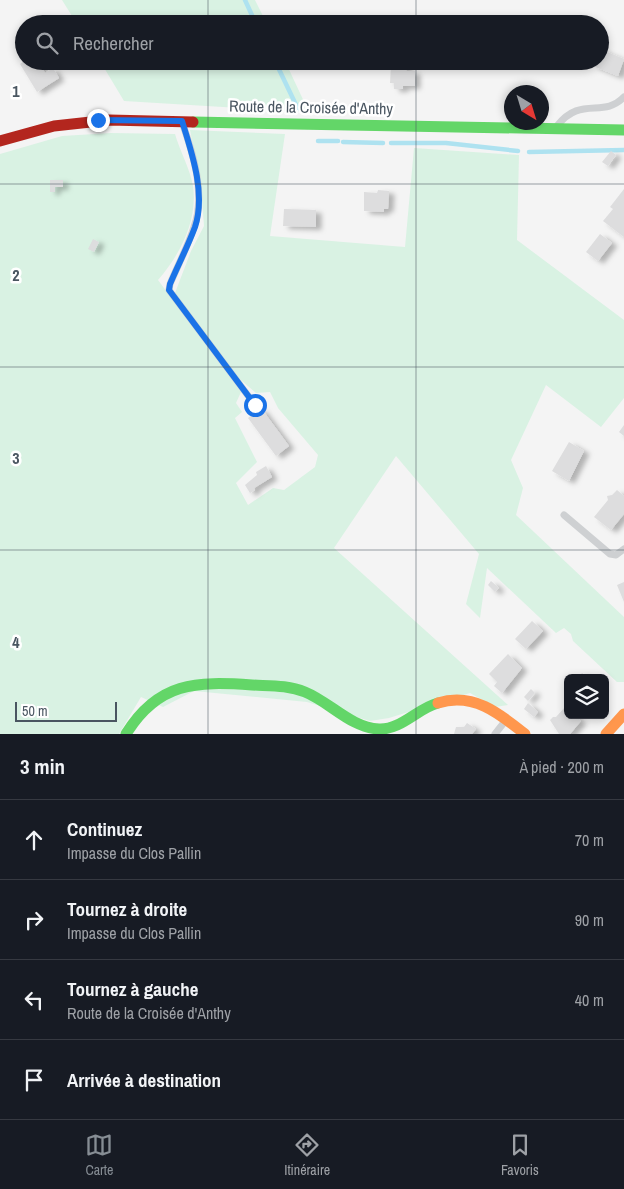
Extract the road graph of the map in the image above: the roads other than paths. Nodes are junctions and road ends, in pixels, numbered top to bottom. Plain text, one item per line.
1 (624, 97) edge
2 (182, 121) junction
3 (554, 128) junction
4 (624, 130) edge
5 (0, 141) edge
6 (255, 405) dead end
7 (564, 515) dead end
8 (624, 549) edge
9 (624, 714) edge
10 (506, 719) junction
11 (126, 734) edge
12 (495, 734) edge
13 (525, 734) edge
14 (606, 734) edge

1 - 3 lane
2 - 3 street, Route de la Croisée d'Anthy
2 - 5 street, Route de la Croisée d'Anthy
2 - 6 lane
3 - 4 street, Route de la Croisée d'Anthy
7 - 8 lane
9 - 14 street
10 - 11 street
10 - 12 lane
10 - 13 street

